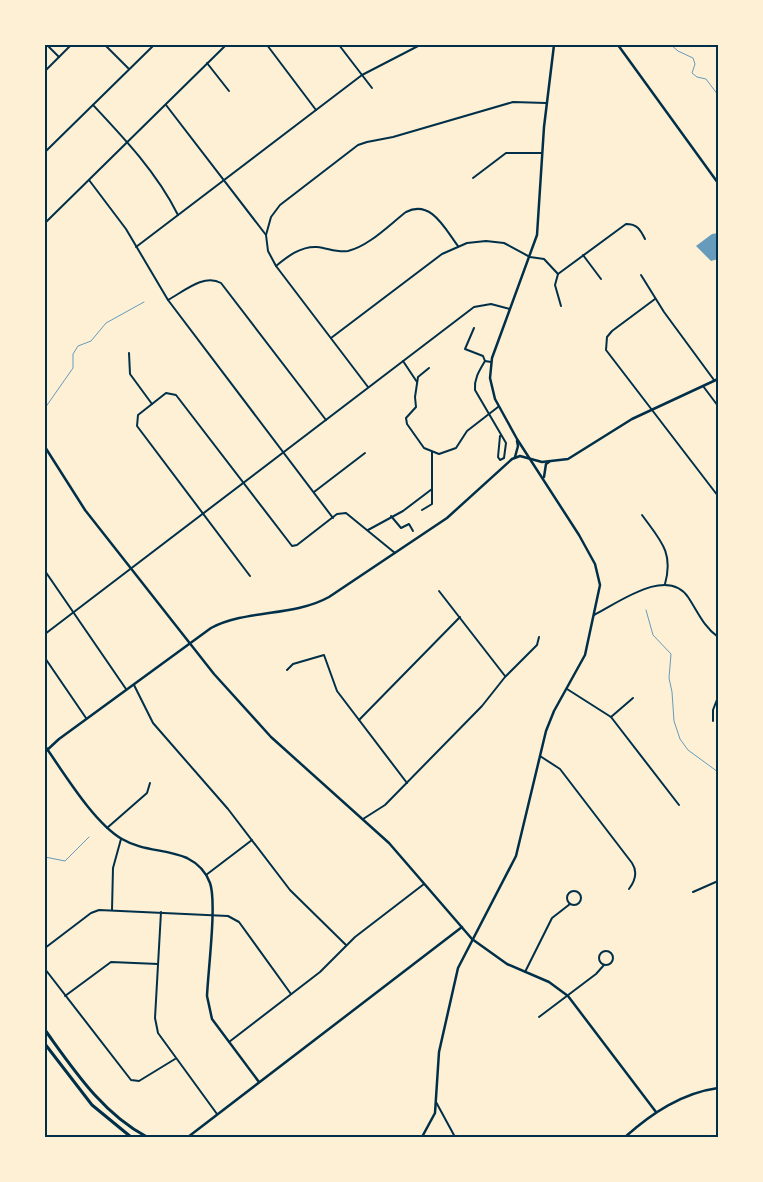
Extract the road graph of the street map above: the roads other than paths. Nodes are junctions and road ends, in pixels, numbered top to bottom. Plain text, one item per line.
1 (48, 45) edge
2 (71, 45) edge
3 (105, 45) edge
4 (154, 45) edge
5 (226, 45) edge
6 (267, 45) edge
7 (339, 45) edge
8 (420, 45) edge
9 (554, 45) edge
10 (618, 45) edge
11 (59, 57) junction
12 (207, 63) junction
13 (129, 69) junction
14 (45, 71) edge
15 (362, 75) junction
16 (372, 88) dead end
17 (229, 91) dead end
18 (546, 103) junction
19 (166, 104) junction
20 (93, 105) junction
21 (316, 110) junction
22 (128, 142) junction
23 (45, 152) edge
24 (542, 153) junction
25 (473, 178) dead end
26 (89, 180) junction
27 (223, 180) junction
28 (718, 183) edge
29 (178, 215) junction
30 (45, 223) edge
31 (266, 235) junction
32 (645, 239) dead end
33 (458, 246) junction
34 (136, 247) junction
35 (583, 255) junction
36 (530, 257) junction
37 (276, 266) junction
38 (558, 274) junction
39 (641, 275) dead end
40 (601, 279) dead end
41 (655, 299) junction
42 (168, 300) junction
43 (561, 306) dead end
44 (510, 309) junction
45 (474, 328) dead end
46 (331, 338) junction
47 (130, 353) dead end
48 (403, 361) junction
49 (485, 361) junction
50 (491, 362) junction
51 (429, 368) dead end
52 (716, 380) edge
53 (417, 382) junction
54 (703, 386) junction
55 (368, 387) junction
56 (152, 404) junction
57 (500, 406) junction
58 (718, 406) edge
59 (651, 410) junction
60 (489, 414) junction
61 (326, 420) junction
62 (500, 436) junction
63 (517, 439) junction
64 (45, 448) edge
65 (283, 452) junction
66 (432, 452) junction
67 (365, 453) dead end
68 (514, 458) junction
69 (531, 459) junction
70 (550, 462) junction
71 (544, 479) junction
72 (243, 483) junction
73 (432, 489) junction
74 (314, 492) junction
75 (718, 496) edge
76 (422, 510) dead end
77 (203, 514) junction
78 (642, 515) dead end
79 (391, 516) junction
80 (333, 518) junction
81 (368, 530) junction
82 (413, 531) dead end
83 (395, 553) junction
84 (132, 568) junction
85 (45, 571) edge
86 (250, 576) dead end
87 (665, 585) junction
88 (439, 591) dead end
89 (74, 611) junction
90 (594, 615) junction
91 (460, 618) junction
92 (45, 634) edge
93 (539, 637) dead end
94 (718, 637) edge
95 (190, 643) junction
96 (45, 658) edge
97 (287, 670) dead end
98 (505, 677) junction
99 (133, 683) junction
100 (126, 689) junction
101 (567, 689) junction
102 (634, 698) dead end
103 (718, 698) edge
104 (611, 717) junction
105 (86, 718) junction
106 (359, 720) junction
107 (713, 721) dead end
108 (45, 746) edge
109 (46, 751) edge
110 (540, 756) junction
111 (150, 783) dead end
112 (407, 783) junction
113 (679, 805) dead end
114 (363, 819) junction
115 (107, 828) junction
116 (122, 839) junction
117 (252, 840) junction
118 (206, 875) junction
119 (718, 881) edge
120 (424, 884) junction
121 (629, 890) dead end
122 (693, 892) dead end
123 (570, 904) junction
124 (112, 910) junction
125 (161, 912) junction
126 (212, 914) junction
127 (462, 927) junction
128 (472, 939) junction
129 (346, 945) junction
130 (45, 948) edge
131 (158, 964) junction
132 (604, 965) junction
133 (45, 968) edge
134 (525, 972) junction
135 (291, 994) junction
136 (66, 996) junction
137 (568, 996) junction
138 (539, 1017) dead end
139 (45, 1030) edge
140 (229, 1042) junction
141 (45, 1044) edge
142 (175, 1059) junction
143 (259, 1082) junction
144 (718, 1088) edge
145 (436, 1102) junction
146 (656, 1112) junction
147 (217, 1114) junction
148 (131, 1137) edge
149 (147, 1137) edge
150 (188, 1137) edge
151 (422, 1137) edge
152 (455, 1137) edge
153 (625, 1137) edge

1 - 11 street
2 - 11 street
3 - 13 street
4 - 13 street
5 - 12 street
6 - 21 street
7 - 15 street
8 - 15 street
9 - 18 street
10 - 28 street
11 - 14 street
12 - 17 street
12 - 19 street
13 - 20 street
15 - 16 street
15 - 21 street
18 - 24 street
18 - 31 street
19 - 22 street
19 - 27 street
20 - 22 street
20 - 23 street
21 - 27 street
22 - 26 street
22 - 29 street
24 - 25 street
24 - 36 street
26 - 30 street
26 - 34 street
27 - 29 street
27 - 31 street
29 - 34 street
31 - 37 street
32 - 35 street
33 - 36 street
33 - 37 street
33 - 46 street
34 - 42 street
35 - 38 street
35 - 40 street
36 - 38 street
36 - 44 street
37 - 46 street
38 - 43 street
39 - 41 street
41 - 52 street
41 - 59 street
42 - 61 street
42 - 65 street
44 - 48 street
44 - 50 street
45 - 49 street
46 - 55 street
47 - 56 street
48 - 53 street
48 - 55 street
49 - 50 street
49 - 60 street
50 - 57 street
51 - 53 street
52 - 54 street
53 - 66 street
54 - 58 street
54 - 59 street
55 - 61 street
56 - 72 street
56 - 77 street
57 - 60 street
57 - 63 street
59 - 70 street
59 - 75 street
60 - 62 street
60 - 66 street
61 - 65 street
62 - 62 street
63 - 68 street
63 - 69 street
64 - 84 street
65 - 72 street
65 - 74 street
66 - 73 street
67 - 74 street
68 - 69 street
68 - 83 street
69 - 70 street
69 - 71 street
70 - 71 street
71 - 90 street
72 - 77 street
72 - 80 street
73 - 76 street
73 - 79 street
74 - 80 street
77 - 84 street
77 - 86 street
78 - 87 street
79 - 81 street
79 - 82 street
80 - 81 street
81 - 83 street
83 - 95 street
84 - 89 street
84 - 95 street
85 - 89 street
87 - 90 street
87 - 94 street
88 - 91 street
89 - 92 street
89 - 100 street
90 - 101 street
91 - 98 street
91 - 106 street
93 - 98 street
95 - 99 street
95 - 114 street
96 - 105 street
97 - 106 street
98 - 112 street
99 - 100 street
99 - 117 street
100 - 105 street
101 - 104 street
101 - 110 street
102 - 104 street
103 - 107 street
104 - 113 street
105 - 109 street
106 - 112 street
108 - 109 street
109 - 115 street
110 - 121 street
110 - 128 street
111 - 115 street
112 - 114 street
114 - 120 street
115 - 116 street
116 - 118 street
116 - 124 street
117 - 118 street
117 - 129 street
118 - 126 street
119 - 122 street
120 - 127 street
120 - 129 street
123 - 123 street
123 - 134 street
124 - 125 street
124 - 130 street
125 - 126 street
125 - 131 street
126 - 135 street
126 - 140 street
127 - 128 street
127 - 143 street
128 - 134 street
128 - 145 street
129 - 135 street
131 - 136 street
131 - 142 street
132 - 132 street
132 - 137 street
133 - 136 street
134 - 137 street
135 - 140 street
136 - 142 street
137 - 138 street
137 - 146 street
139 - 149 highway
140 - 143 street
141 - 148 highway
142 - 147 street
143 - 147 street
144 - 146 street
145 - 151 street
145 - 152 street
146 - 153 street
147 - 150 street

